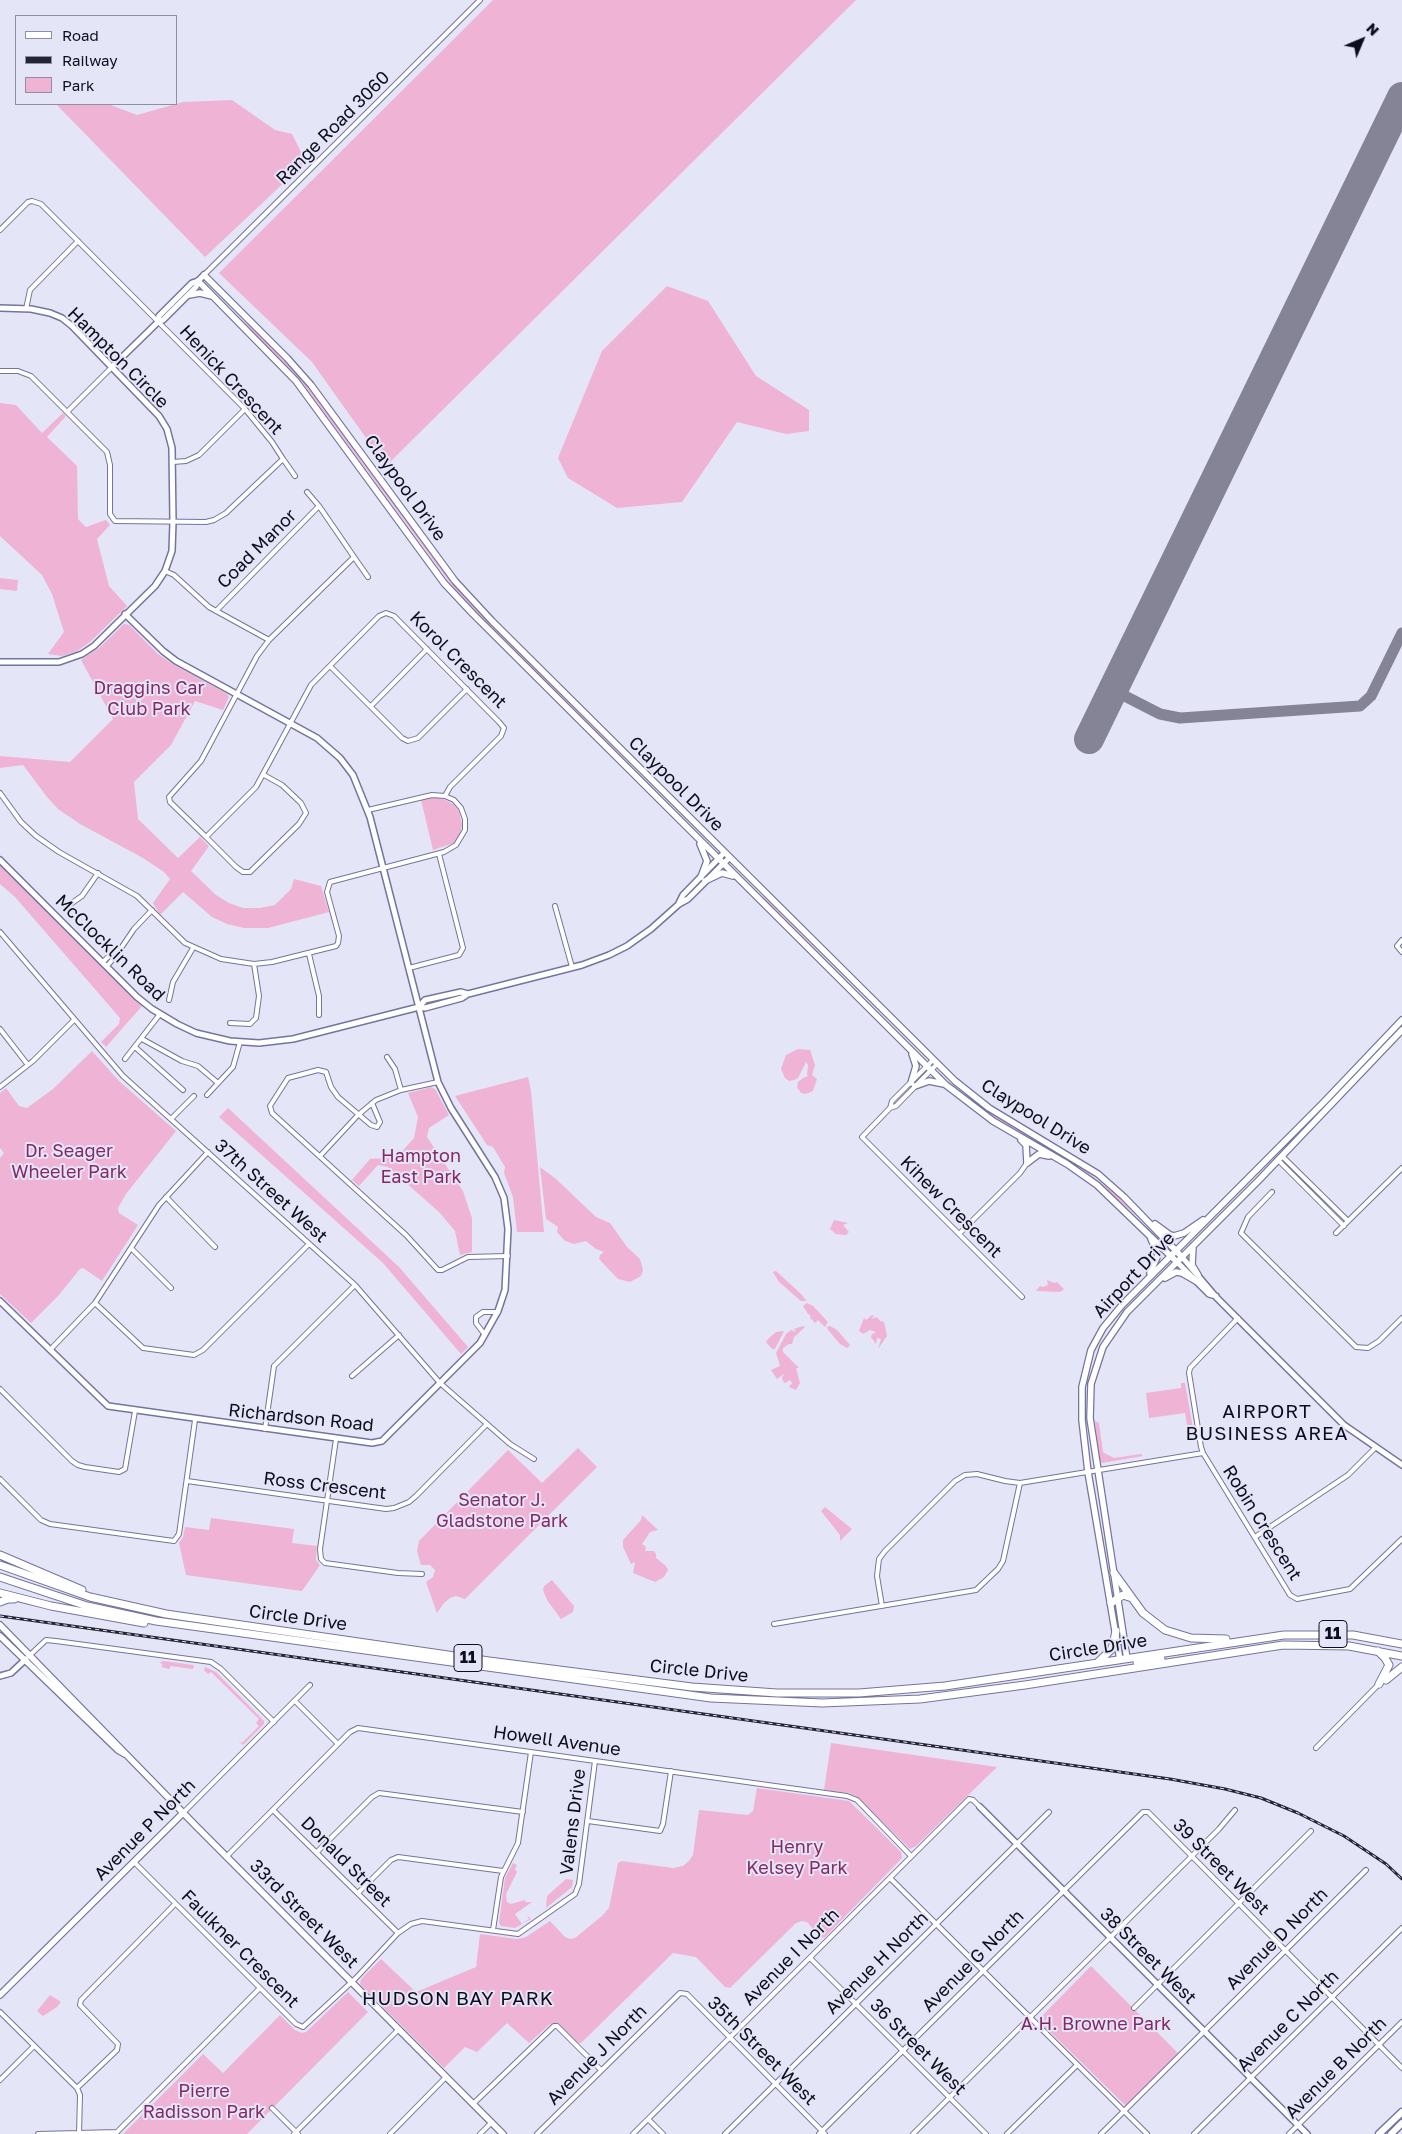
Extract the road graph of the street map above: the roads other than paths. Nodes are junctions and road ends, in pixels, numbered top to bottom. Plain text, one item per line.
1 (480, 0) edge
2 (0, 230) edge
3 (78, 241) junction
4 (204, 275) junction
5 (198, 282) junction
6 (189, 295) junction
7 (214, 297) junction
8 (0, 308) edge
9 (26, 309) junction
10 (158, 322) junction
11 (112, 367) junction
12 (0, 371) edge
13 (245, 409) junction
14 (68, 412) junction
15 (282, 458) junction
16 (173, 462) junction
17 (295, 476) dead end
18 (307, 492) dead end
19 (318, 506) junction
20 (173, 522) junction
21 (354, 557) junction
22 (165, 571) junction
23 (368, 577) dead end
24 (216, 611) junction
25 (126, 614) junction
26 (269, 640) junction
27 (428, 649) junction
28 (0, 662) edge
29 (330, 666) junction
30 (467, 689) junction
31 (237, 694) junction
32 (371, 706) junction
33 (291, 722) junction
34 (264, 774) junction
35 (0, 793) edge
36 (445, 796) junction
37 (368, 810) junction
38 (695, 836) junction
39 (206, 837) junction
40 (439, 854) junction
41 (726, 856) junction
42 (0, 860) edge
43 (721, 862) junction
44 (382, 868) junction
45 (98, 873) junction
46 (738, 878) junction
47 (703, 879) junction
48 (69, 905) dead end
49 (555, 906) dead end
50 (152, 910) junction
51 (0, 932) edge
52 (1402, 940) edge
53 (193, 948) junction
54 (1402, 952) edge
55 (309, 954) junction
56 (105, 964) junction
57 (254, 964) junction
58 (572, 967) junction
59 (408, 968) junction
60 (169, 1000) dead end
61 (419, 1007) junction
62 (160, 1014) junction
63 (319, 1015) dead end
64 (74, 1020) junction
65 (1402, 1020) edge
66 (230, 1024) dead end
67 (0, 1029) edge
68 (1402, 1030) edge
69 (142, 1039) junction
70 (240, 1042) junction
71 (135, 1047) junction
72 (912, 1052) junction
73 (387, 1057) dead end
74 (125, 1059) dead end
75 (935, 1062) junction
76 (28, 1065) junction
77 (929, 1068) junction
78 (218, 1082) junction
79 (438, 1082) junction
80 (913, 1084) junction
81 (946, 1085) junction
82 (0, 1087) edge
83 (183, 1090) dead end
84 (401, 1090) junction
85 (207, 1095) dead end
86 (194, 1096) dead end
87 (372, 1102) junction
88 (358, 1115) junction
89 (171, 1119) junction
90 (1015, 1134) junction
91 (208, 1152) junction
92 (320, 1156) junction
93 (1054, 1156) junction
94 (1280, 1158) junction
95 (1027, 1163) junction
96 (1402, 1168) edge
97 (1272, 1192) dead end
98 (166, 1197) junction
99 (1217, 1210) junction
100 (1143, 1215) junction
101 (1348, 1221) junction
102 (1140, 1225) junction
103 (1344, 1226) junction
104 (1336, 1233) dead end
105 (959, 1234) junction
106 (309, 1244) junction
107 (215, 1246) dead end
108 (1194, 1246) junction
109 (131, 1248) junction
110 (1176, 1251) junction
111 (508, 1256) junction
112 (1171, 1256) junction
113 (1180, 1260) junction
114 (1197, 1278) junction
115 (1147, 1280) junction
116 (354, 1285) junction
117 (1153, 1286) junction
118 (171, 1288) dead end
119 (1022, 1297) dead end
120 (0, 1301) edge
121 (95, 1303) junction
122 (498, 1312) junction
123 (1238, 1318) junction
124 (1402, 1318) edge
125 (485, 1335) junction
126 (399, 1336) junction
127 (50, 1350) junction
128 (352, 1376) dead end
129 (440, 1383) junction
130 (0, 1388) edge
131 (135, 1411) junction
132 (195, 1420) junction
133 (487, 1424) junction
134 (265, 1429) junction
135 (336, 1439) junction
136 (1376, 1448) junction
137 (1202, 1453) junction
138 (534, 1459) dead end
139 (1402, 1465) edge
140 (1098, 1470) junction
141 (1088, 1472) junction
142 (0, 1479) edge
143 (187, 1481) junction
144 (1020, 1483) junction
145 (327, 1500) junction
146 (1255, 1537) junction
147 (1402, 1539) edge
148 (0, 1554) edge
149 (0, 1566) edge
150 (1114, 1573) junction
151 (422, 1574) dead end
152 (0, 1576) edge
153 (0, 1593) edge
154 (1117, 1598) junction
155 (1132, 1598) junction
156 (0, 1602) edge
157 (1111, 1604) junction
158 (51, 1606) junction
159 (882, 1606) junction
160 (136, 1609) junction
161 (156, 1621) junction
162 (774, 1624) dead end
163 (0, 1625) edge
164 (1116, 1631) junction
165 (0, 1636) edge
166 (1263, 1637) junction
167 (1402, 1644) edge
168 (1376, 1650) junction
169 (30, 1655) junction
170 (1402, 1656) edge
171 (24, 1660) junction
172 (1124, 1660) junction
173 (1176, 1661) junction
174 (1090, 1665) junction
175 (1402, 1667) edge
176 (0, 1676) edge
177 (1083, 1676) junction
178 (1379, 1684) junction
179 (310, 1685) dead end
180 (295, 1701) junction
181 (274, 1722) junction
182 (338, 1744) junction
183 (1316, 1748) dead end
184 (531, 1752) junction
185 (127, 1756) junction
186 (595, 1760) junction
187 (671, 1771) junction
188 (969, 1799) joint
189 (980, 1807) joint
190 (273, 1810) junction
191 (1235, 1810) dead end
192 (523, 1812) junction
193 (1049, 1812) dead end
194 (1148, 1812) joint
195 (182, 1813) junction
196 (588, 1821) junction
197 (1311, 1832) dead end
198 (1018, 1844) junction
199 (317, 1852) junction
200 (912, 1856) junction
201 (226, 1857) junction
202 (1192, 1857) junction
203 (134, 1862) junction
204 (1366, 1870) dead end
205 (503, 1871) junction
206 (890, 1878) junction
207 (1064, 1890) junction
208 (358, 1893) junction
209 (175, 1904) junction
210 (1238, 1904) junction
211 (936, 1924) junction
212 (1402, 1928) edge
213 (493, 1930) junction
214 (398, 1933) junction
215 (1111, 1938) junction
216 (1285, 1950) junction
217 (810, 1958) junction
218 (983, 1971) junction
219 (351, 1982) junction
220 (1157, 1984) junction
221 (260, 1988) junction
222 (0, 1995) edge
223 (677, 1995) joint
224 (1332, 1998) junction
225 (855, 2004) junction
226 (1134, 2008) dead end
227 (0, 2012) edge
228 (1030, 2018) junction
229 (1402, 2022) edge
230 (398, 2029) junction
231 (1205, 2031) junction
232 (729, 2037) junction
233 (1379, 2044) junction
234 (34, 2046) junction
235 (903, 2050) junction
236 (1077, 2065) junction
237 (1402, 2068) edge
238 (602, 2070) junction
239 (446, 2077) junction
240 (1251, 2077) junction
241 (0, 2080) edge
242 (775, 2085) junction
243 (77, 2088) junction
244 (950, 2097) junction
245 (473, 2104) junction
246 (272, 2108) dead end
247 (1124, 2112) junction
248 (1402, 2112) edge
249 (648, 2119) junction
250 (492, 2122) junction
251 (1402, 2123) edge
252 (1298, 2125) junction
253 (296, 2133) edge
254 (822, 2133) edge
255 (38, 2134) edge
256 (79, 2134) edge
257 (390, 2134) edge
258 (480, 2134) edge
259 (504, 2134) edge
260 (537, 2134) edge
261 (632, 2134) edge
262 (663, 2134) edge
263 (726, 2134) edge
264 (913, 2134) edge
265 (986, 2134) edge
266 (1007, 2134) edge
267 (1101, 2134) edge
268 (1147, 2134) edge
269 (1194, 2134) edge
270 (1289, 2134) edge
271 (1307, 2134) edge
272 (1379, 2134) edge
273 (1390, 2134) edge

1 - 4 street, Range Road 3060
2 - 3 street, Henick Crescent
3 - 9 street
3 - 10 street, Henick Crescent
4 - 5 street
4 - 41 main road, Claypool Drive
5 - 6 street
5 - 7 main road, Claypool Drive
5 - 10 street
6 - 7 main road
6 - 10 street
7 - 38 main road, Claypool Drive
8 - 9 street, Hampton Circle
9 - 11 street, Hampton Circle
10 - 11 street
10 - 13 street, Henick Crescent
11 - 14 street
11 - 16 street, Hampton Circle
12 - 14 street
13 - 15 street, Henick Crescent
13 - 16 street
14 - 20 street, Henick Crescent
15 - 17 street, Henick Crescent
15 - 20 street, Henick Crescent
16 - 20 street, Hampton Circle
18 - 19 street, Coad Manor
19 - 21 street, Coad Manor
19 - 24 street, Coad Manor
20 - 22 street, Hampton Circle
21 - 23 street, Coad Manor
21 - 26 street
22 - 24 street
22 - 25 street, Hampton Circle
24 - 26 street
25 - 28 street, Hampton Circle
25 - 31 street, Richardson Road
26 - 31 street
27 - 29 street, Korol Crescent
27 - 30 street, Korol Crescent
27 - 32 street
29 - 32 street
29 - 33 street, Korol Crescent
30 - 32 street
30 - 36 street, Korol Crescent
31 - 33 street, Richardson Road
31 - 39 street
33 - 34 street, Korol Crescent
33 - 37 street, Richardson Road
34 - 39 street, Korol Crescent
34 - 39 street
35 - 45 street
36 - 37 street
36 - 40 street
37 - 44 street, Richardson Road
38 - 43 main road, Claypool Drive
38 - 47 main road
40 - 44 street
40 - 59 street
41 - 43 street, McClocklin Road
41 - 75 main road, Claypool Drive
42 - 56 street, McClocklin Road
43 - 46 main road, Claypool Drive
43 - 47 street, McClocklin Road
44 - 55 street
44 - 59 street, Richardson Road
45 - 48 street
45 - 50 street
46 - 47 main road
46 - 72 main road, Claypool Drive
47 - 58 street, McClocklin Road
49 - 58 street
50 - 53 street
50 - 56 street
51 - 64 street, 37th Street West
52 - 54 street
53 - 57 street
53 - 60 street
55 - 57 street
55 - 63 street
56 - 62 street, McClocklin Road
57 - 66 street
58 - 61 street, McClocklin Road
59 - 61 street, Richardson Road
61 - 70 street, McClocklin Road
61 - 79 street, Richardson Road
62 - 69 street
62 - 70 street, McClocklin Road
64 - 76 street
64 - 89 street, 37th Street West
65 - 99 main road, Airport Drive
67 - 76 street
68 - 94 main road, Airport Drive
69 - 71 street
69 - 78 street
70 - 78 street
71 - 74 street
71 - 83 street
72 - 77 main road, Claypool Drive
72 - 80 main road
73 - 84 street
75 - 77 street
75 - 100 main road, Claypool Drive
76 - 82 street
77 - 80 street
77 - 81 main road, Claypool Drive
78 - 85 street
79 - 84 street
79 - 111 street, Richardson Road
80 - 81 main road
80 - 105 street, Kihew Crescent
81 - 90 main road, Claypool Drive
84 - 87 street
86 - 89 street
87 - 88 street
87 - 88 street
88 - 92 street
88 - 92 street
89 - 91 street, 37th Street West
90 - 93 main road, Claypool Drive
90 - 95 main road
91 - 98 street
91 - 106 street, 37th Street West
92 - 111 street
93 - 95 main road
93 - 102 main road, Claypool Drive
94 - 101 street
94 - 103 street
94 - 108 main road, Airport Drive
95 - 105 street
96 - 101 street
97 - 124 street
98 - 107 street
98 - 109 street
99 - 100 main road
99 - 110 main road, Airport Drive
100 - 110 main road, Claypool Drive
101 - 103 street
102 - 112 main road, Claypool Drive
102 - 115 main road
103 - 104 street
105 - 119 street, Kihew Crescent
106 - 116 street, 37th Street West
106 - 121 street
108 - 113 main road, Airport Drive
108 - 114 main road
109 - 118 street
109 - 121 street
110 - 112 main road, Airport Drive
110 - 113 main road, Claypool Drive
111 - 122 street, Richardson Road
112 - 113 main road, Claypool Drive
112 - 115 main road, Airport Drive
113 - 114 street
113 - 117 main road, Airport Drive
114 - 117 main road
114 - 123 street
115 - 141 main road, Airport Drive
116 - 126 street, 37th Street West
116 - 134 street
117 - 140 main road, Airport Drive
120 - 127 street, Richardson Road
121 - 127 street
122 - 125 street, Richardson Road
122 - 125 street
123 - 136 street
123 - 137 street, Robin Crescent
125 - 129 street, Richardson Road
126 - 128 street
126 - 129 street, 37th Street West
127 - 131 street, Richardson Road
129 - 133 street, 37th Street West
129 - 135 street, Richardson Road
130 - 131 street
131 - 132 street, Richardson Road
132 - 134 street, Richardson Road
132 - 143 street
133 - 138 street, 37th Street West
133 - 145 street, Ross Crescent
134 - 135 street, Richardson Road
135 - 145 street
136 - 139 street
136 - 146 street
137 - 140 street, Robin Crescent
137 - 146 street, Robin Crescent
140 - 141 street, Robin Crescent
140 - 150 main road, Airport Drive
141 - 144 street, Robin Crescent
141 - 157 main road, Airport Drive
142 - 143 street
143 - 145 street, Ross Crescent
144 - 159 street
144 - 159 street
145 - 151 street
146 - 147 street, Robin Crescent
148 - 160 highway
149 - 160 highway, Circle Drive / 11
150 - 154 main road, Airport Drive
150 - 155 highway
152 - 161 highway, Circle Drive / 11
153 - 158 highway
154 - 155 highway
154 - 157 highway
154 - 172 main road, Airport Drive
155 - 166 highway
156 - 158 highway
157 - 164 main road, Airport Drive
158 - 161 highway
159 - 162 street
160 - 174 highway, Circle Drive / 11
161 - 177 highway, Circle Drive / 11
163 - 169 main road, 33rd Street West
164 - 172 main road, Airport Drive
164 - 174 highway
165 - 171 main road, 33rd Street West
166 - 167 highway, Circle Drive / 11
166 - 172 highway, Circle Drive / 11
168 - 170 highway, Circle Drive / 11
168 - 173 highway, Circle Drive / 11
168 - 178 highway
169 - 171 street
169 - 181 street
169 - 185 main road, 33rd Street West
171 - 176 street
171 - 185 main road, 33rd Street West
172 - 173 highway
172 - 174 highway, Circle Drive / 11
172 - 177 highway
173 - 177 highway, Circle Drive / 11
175 - 178 highway
178 - 183 street
179 - 180 street, Avenue P North
180 - 181 street, Avenue P North
180 - 182 street
181 - 195 street, Avenue P North
182 - 184 street, Howell Avenue
182 - 190 street, Howell Avenue
184 - 186 street, Howell Avenue
184 - 192 street
185 - 195 main road, 33rd Street West
186 - 187 street, Howell Avenue
186 - 196 street, Valens Drive
187 - 196 street
187 - 200 street, Howell Avenue
188 - 189 street, 38 Street West
188 - 200 street, Avenue I North
189 - 198 street, 38 Street West
190 - 199 street, Donald Street
190 - 201 street, Howell Avenue
191 - 202 street
192 - 199 street
192 - 205 street
193 - 198 street, Avenue H North
194 - 202 street, 39 Street West
194 - 207 street, Avenue G North
195 - 201 main road, 33rd Street West
195 - 203 main road, Avenue P North
196 - 213 street, Valens Drive
197 - 210 street
198 - 207 street, 38 Street West
198 - 211 street, Avenue H North
199 - 208 street, Donald Street
200 - 206 street, Avenue I North
201 - 219 main road, 33rd Street West
202 - 210 street, 39 Street West
202 - 215 street
203 - 209 street, Faulkner Crescent
203 - 222 main road, Avenue P North
204 - 216 street, Avenue D North
205 - 208 street
205 - 213 street
206 - 211 street
206 - 217 street, Avenue I North
207 - 215 street, 38 Street West
207 - 218 street, Avenue G North
208 - 214 street, Donald Street
209 - 221 street, Faulkner Crescent
209 - 243 street
210 - 216 street, 39 Street West
210 - 220 street
211 - 218 street
211 - 225 street, Avenue H North
212 - 224 street, Avenue C North
213 - 214 street, Valens Drive
214 - 219 street, Valens Drive
215 - 220 street, 38 Street West
215 - 228 street
216 - 224 street, 39 Street West
216 - 231 street, Avenue D North
217 - 225 street, 36 Street West
217 - 232 street, Avenue I North
218 - 228 street
218 - 235 street, Avenue G North
219 - 221 street, Faulkner Crescent
219 - 230 main road, 33rd Street West
220 - 226 street
220 - 231 street, 38 Street West
221 - 256 street
223 - 232 street, 35th Street West
223 - 238 street, Avenue J North
224 - 233 street, 39 Street West
224 - 240 street, Avenue C North
225 - 235 street, 36 Street West
225 - 242 street, Avenue H North
227 - 234 street
228 - 236 street
228 - 244 street
229 - 233 street, Avenue B North
230 - 239 main road, 33rd Street West
230 - 253 street
231 - 240 street, 38 Street West
231 - 247 street, Avenue D North
232 - 242 street, 35th Street West
232 - 249 street, Avenue I North
233 - 237 street, 39 Street West
233 - 252 street, Avenue B North
234 - 241 street
234 - 243 street
235 - 244 street, 36 Street West
235 - 254 street, Avenue G North
236 - 247 street
236 - 266 street
238 - 245 street
238 - 260 street, Avenue J North
239 - 245 main road, 33rd Street West
239 - 257 street
240 - 252 street, 38 Street West
240 - 269 street, Avenue C North
242 - 254 street, 35th Street West
242 - 263 street, Avenue H North
243 - 256 street
244 - 264 street
244 - 265 street, 36 Street West
245 - 250 main road, 33rd Street West
246 - 253 street
247 - 267 street, Avenue D North
247 - 268 street
248 - 272 main road
249 - 261 street, Avenue I North
249 - 262 street
250 - 258 street
250 - 259 main road, 33rd Street West
251 - 273 main road
252 - 270 street, Avenue B North
252 - 271 street, 38 Street West
255 - 256 street

